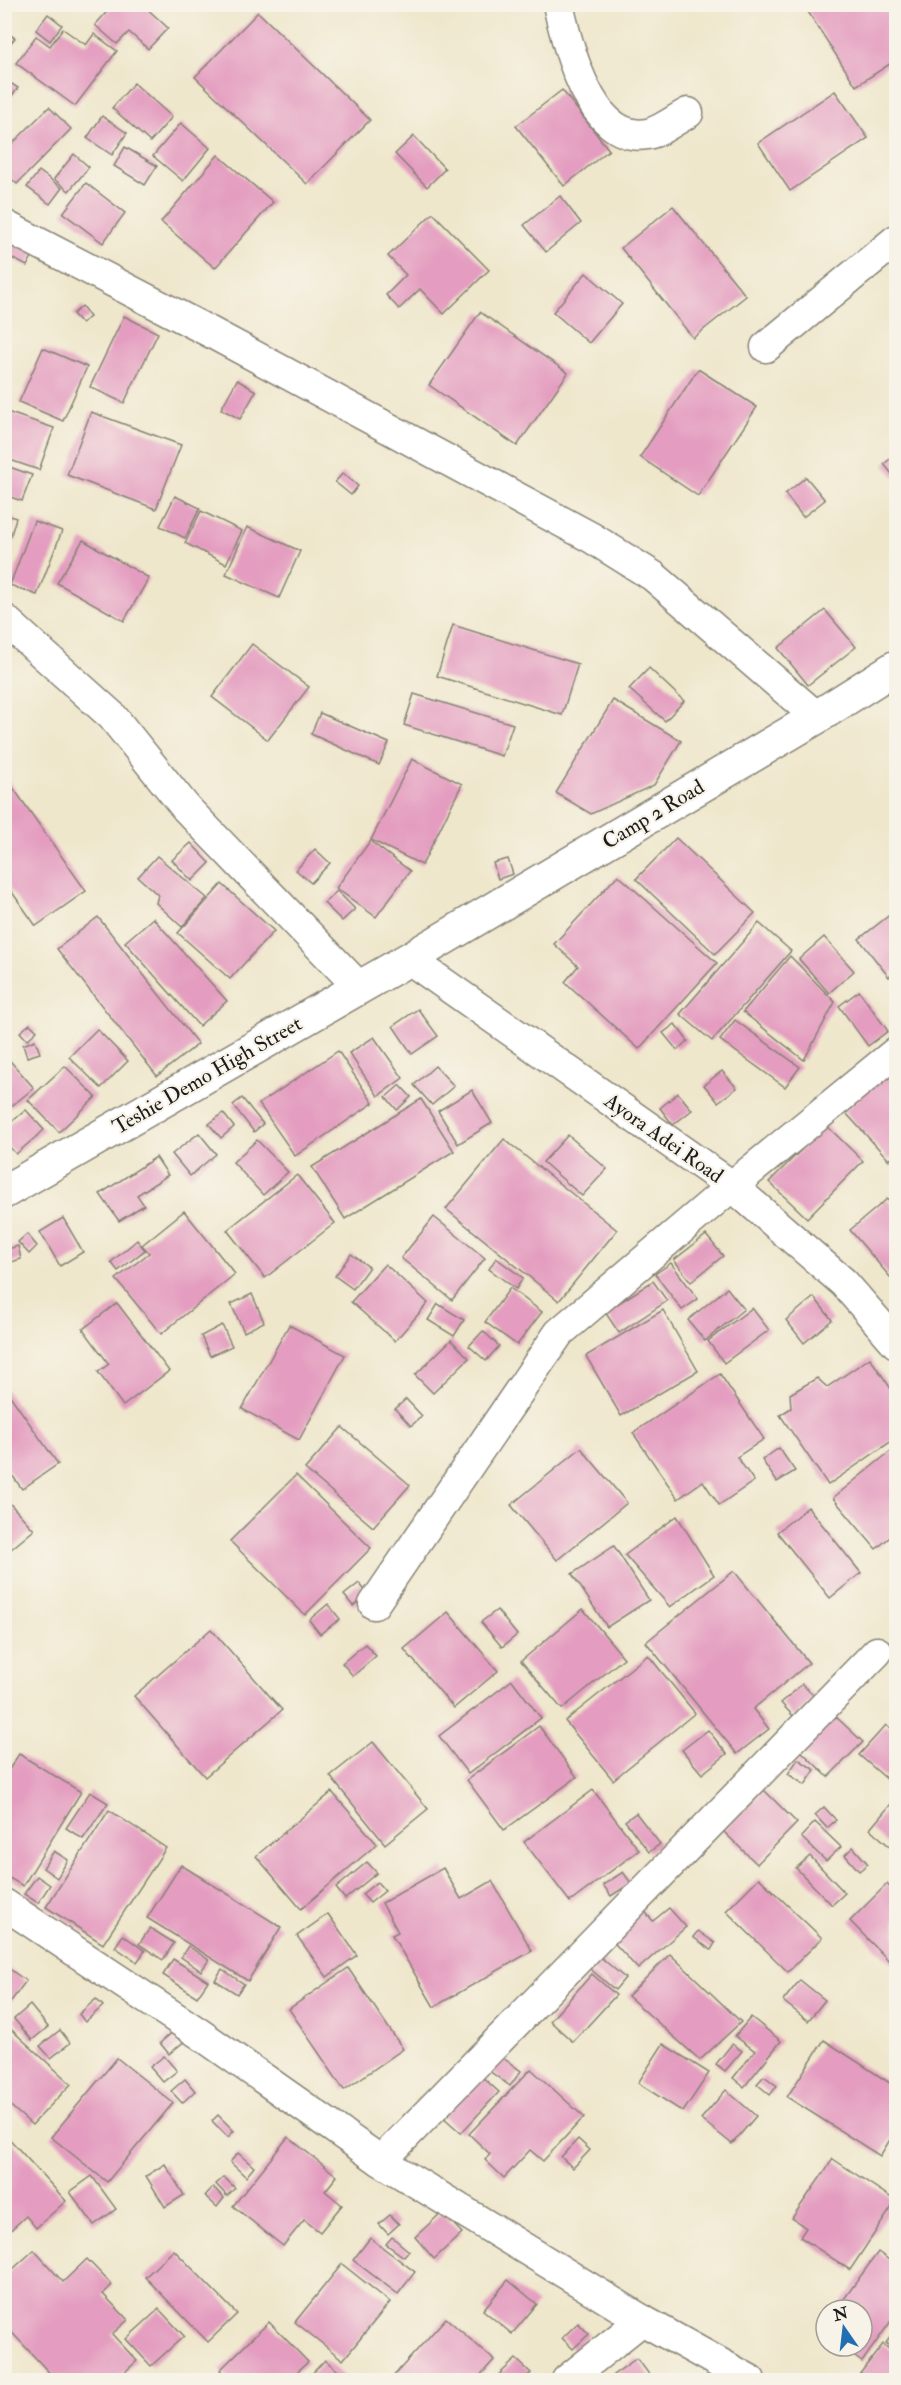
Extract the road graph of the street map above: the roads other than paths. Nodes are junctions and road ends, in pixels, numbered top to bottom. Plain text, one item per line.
1 (558, 4) edge
2 (688, 113) dead end
3 (4, 225) edge
4 (897, 240) edge
5 (766, 347) dead end
6 (4, 619) edge
7 (897, 668) edge
8 (817, 717) junction
9 (409, 959) junction
10 (359, 987) junction
11 (897, 1052) edge
12 (732, 1186) junction
13 (6, 1187) edge
14 (897, 1343) edge
15 (374, 1604) dead end
16 (877, 1653) dead end
17 (4, 1904) edge
18 (381, 2161) junction
19 (642, 2320) junction
20 (567, 2380) edge
21 (750, 2380) edge

1 - 2 street
3 - 8 street
4 - 5 street
6 - 10 street
7 - 8 street, Camp 2 Road
8 - 9 street, Camp 2 Road
9 - 10 street, Teshie Demo High Street
9 - 12 street, Ayora Adei Road
10 - 13 street, Teshie Demo High Street
11 - 12 street
12 - 14 street, Ayora Adei Road
12 - 15 street
16 - 18 street
17 - 18 street
18 - 19 street
19 - 20 street
19 - 21 street

